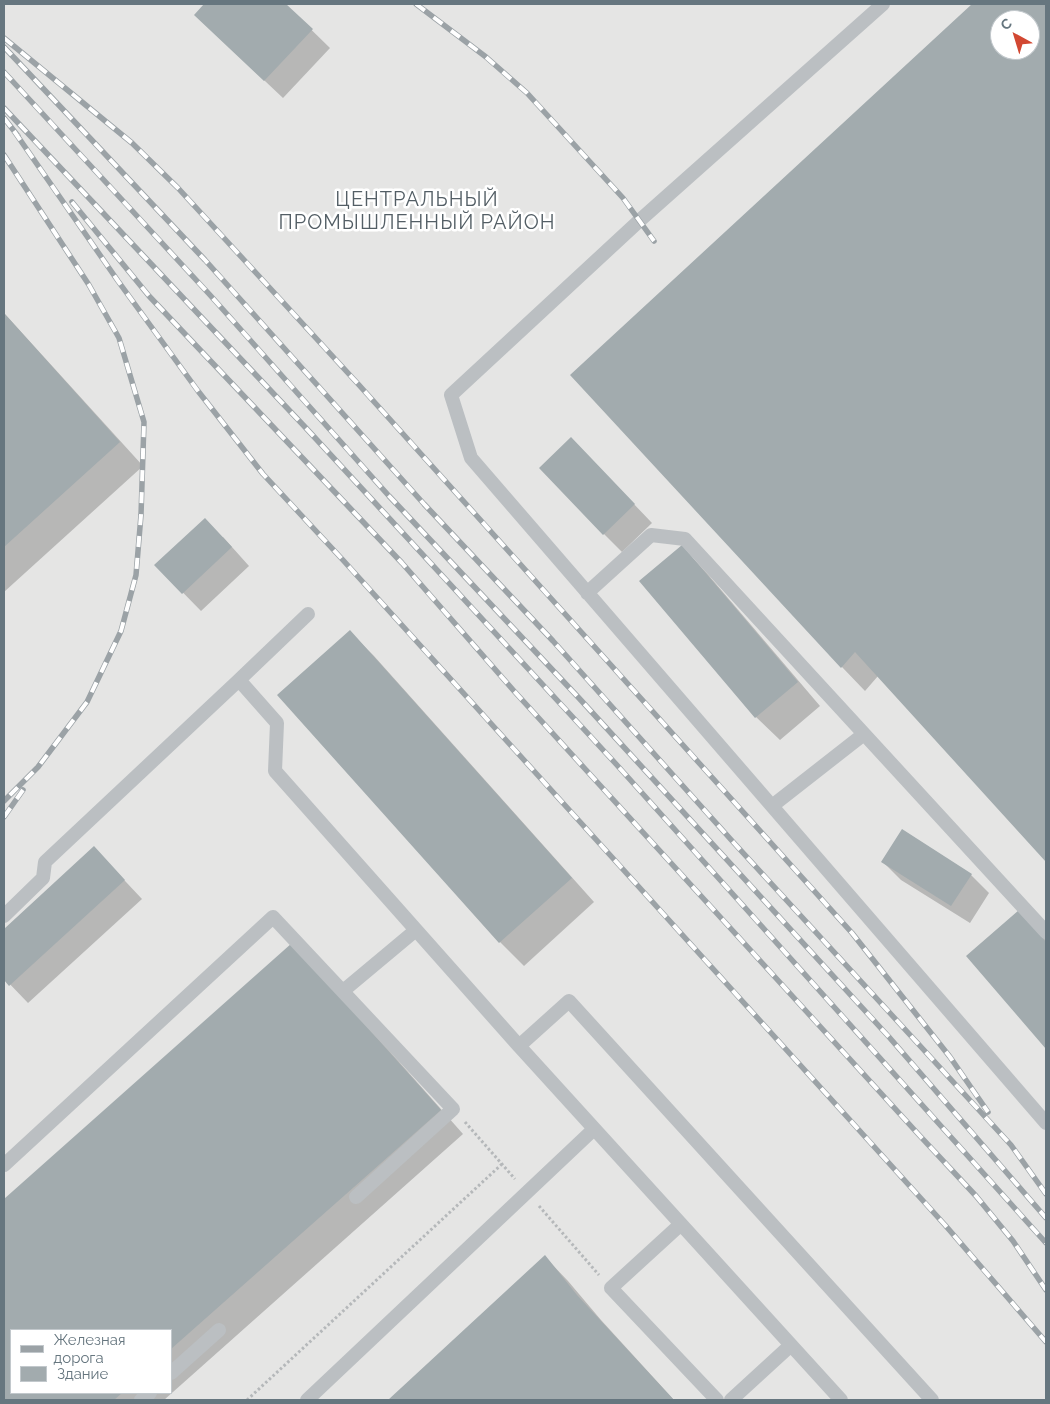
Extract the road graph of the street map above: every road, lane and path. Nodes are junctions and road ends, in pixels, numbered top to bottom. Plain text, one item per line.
1 (883, 4) edge
2 (587, 593) junction
3 (308, 614) dead end
4 (239, 680) junction
5 (864, 734) junction
6 (772, 806) junction
7 (4, 916) edge
8 (416, 930) junction
9 (1046, 932) edge
10 (343, 991) junction
11 (519, 1046) junction
12 (1046, 1123) edge
13 (594, 1129) junction
14 (4, 1164) edge
15 (502, 1164) dead end
16 (356, 1197) dead end
17 (681, 1224) junction
18 (220, 1330) dead end
19 (791, 1345) junction
20 (172, 1372) edge
21 (247, 1400) edge
22 (307, 1400) edge
23 (717, 1400) edge
24 (731, 1400) edge
25 (841, 1400) edge
26 (932, 1400) edge

1 - 2 lane
2 - 5 lane
2 - 6 lane
3 - 4 lane
4 - 7 lane
4 - 8 lane
5 - 6 lane
5 - 9 lane
6 - 12 lane
8 - 10 lane
8 - 11 lane
10 - 14 lane
10 - 16 lane
11 - 13 lane
11 - 26 lane
13 - 17 lane
13 - 22 lane
15 - 21 path
17 - 19 lane
17 - 23 lane
18 - 20 lane
19 - 24 lane
19 - 25 lane

